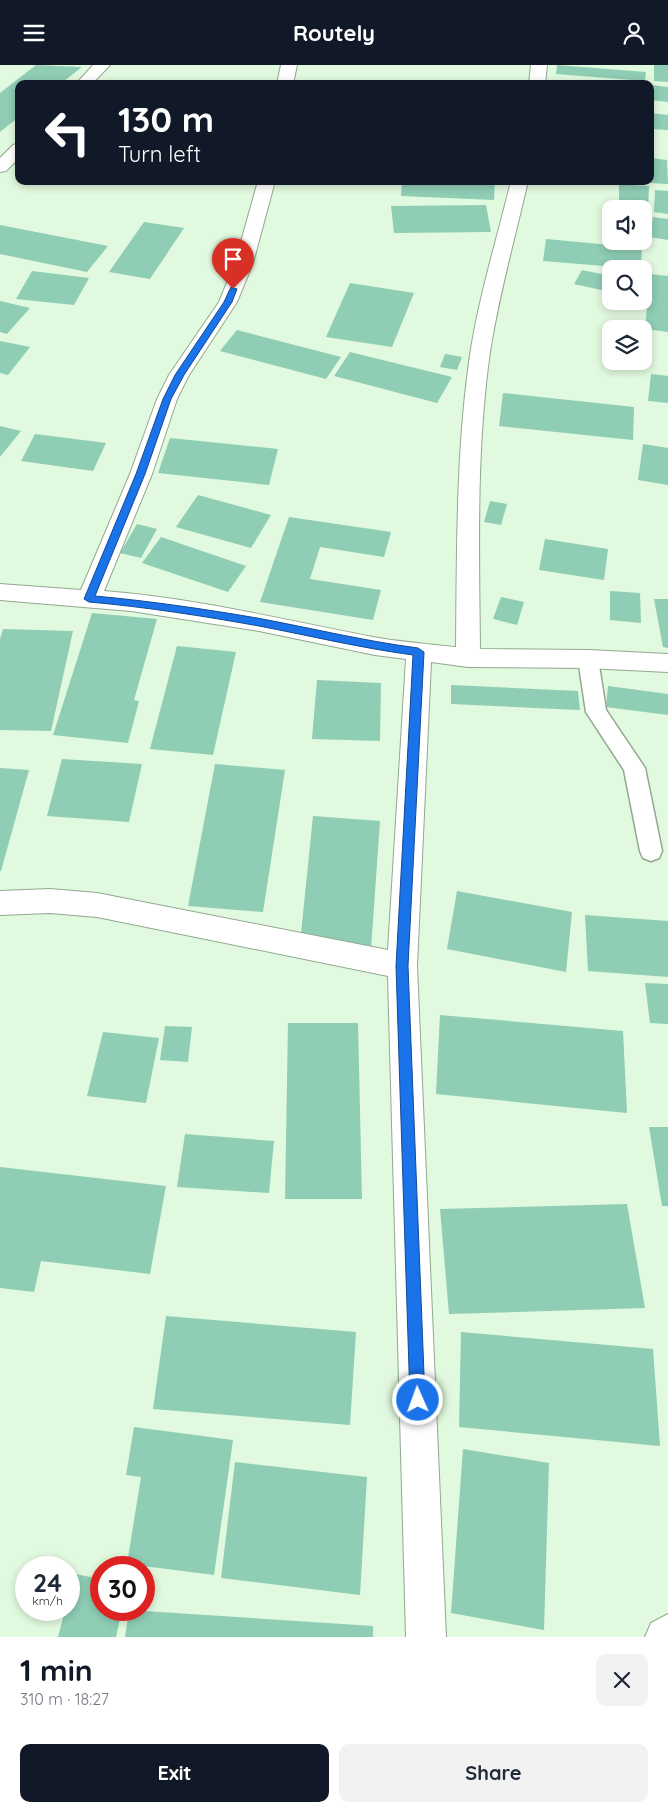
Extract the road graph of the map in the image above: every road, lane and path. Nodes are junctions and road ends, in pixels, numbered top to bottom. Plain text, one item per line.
1 (102, 65) edge
2 (289, 65) edge
3 (539, 65) edge
4 (87, 80) edge
5 (286, 80) edge
6 (537, 80) edge
7 (15, 152) edge
8 (0, 167) edge
9 (266, 185) edge
10 (519, 185) edge
11 (0, 593) edge
12 (89, 599) junction
13 (418, 652) junction
14 (468, 658) junction
15 (588, 659) junction
16 (668, 663) edge
17 (651, 851) dead end
18 (0, 905) edge
19 (402, 966) junction
20 (668, 1634) edge
21 (426, 1637) edge
22 (665, 1637) edge

1 - 4 street
2 - 5 street
3 - 6 street
7 - 8 street
9 - 12 street
10 - 14 street
11 - 12 street
12 - 13 street
13 - 14 street
13 - 19 street
14 - 15 street
15 - 16 street
15 - 17 lane
18 - 19 street
19 - 21 street
20 - 22 street

